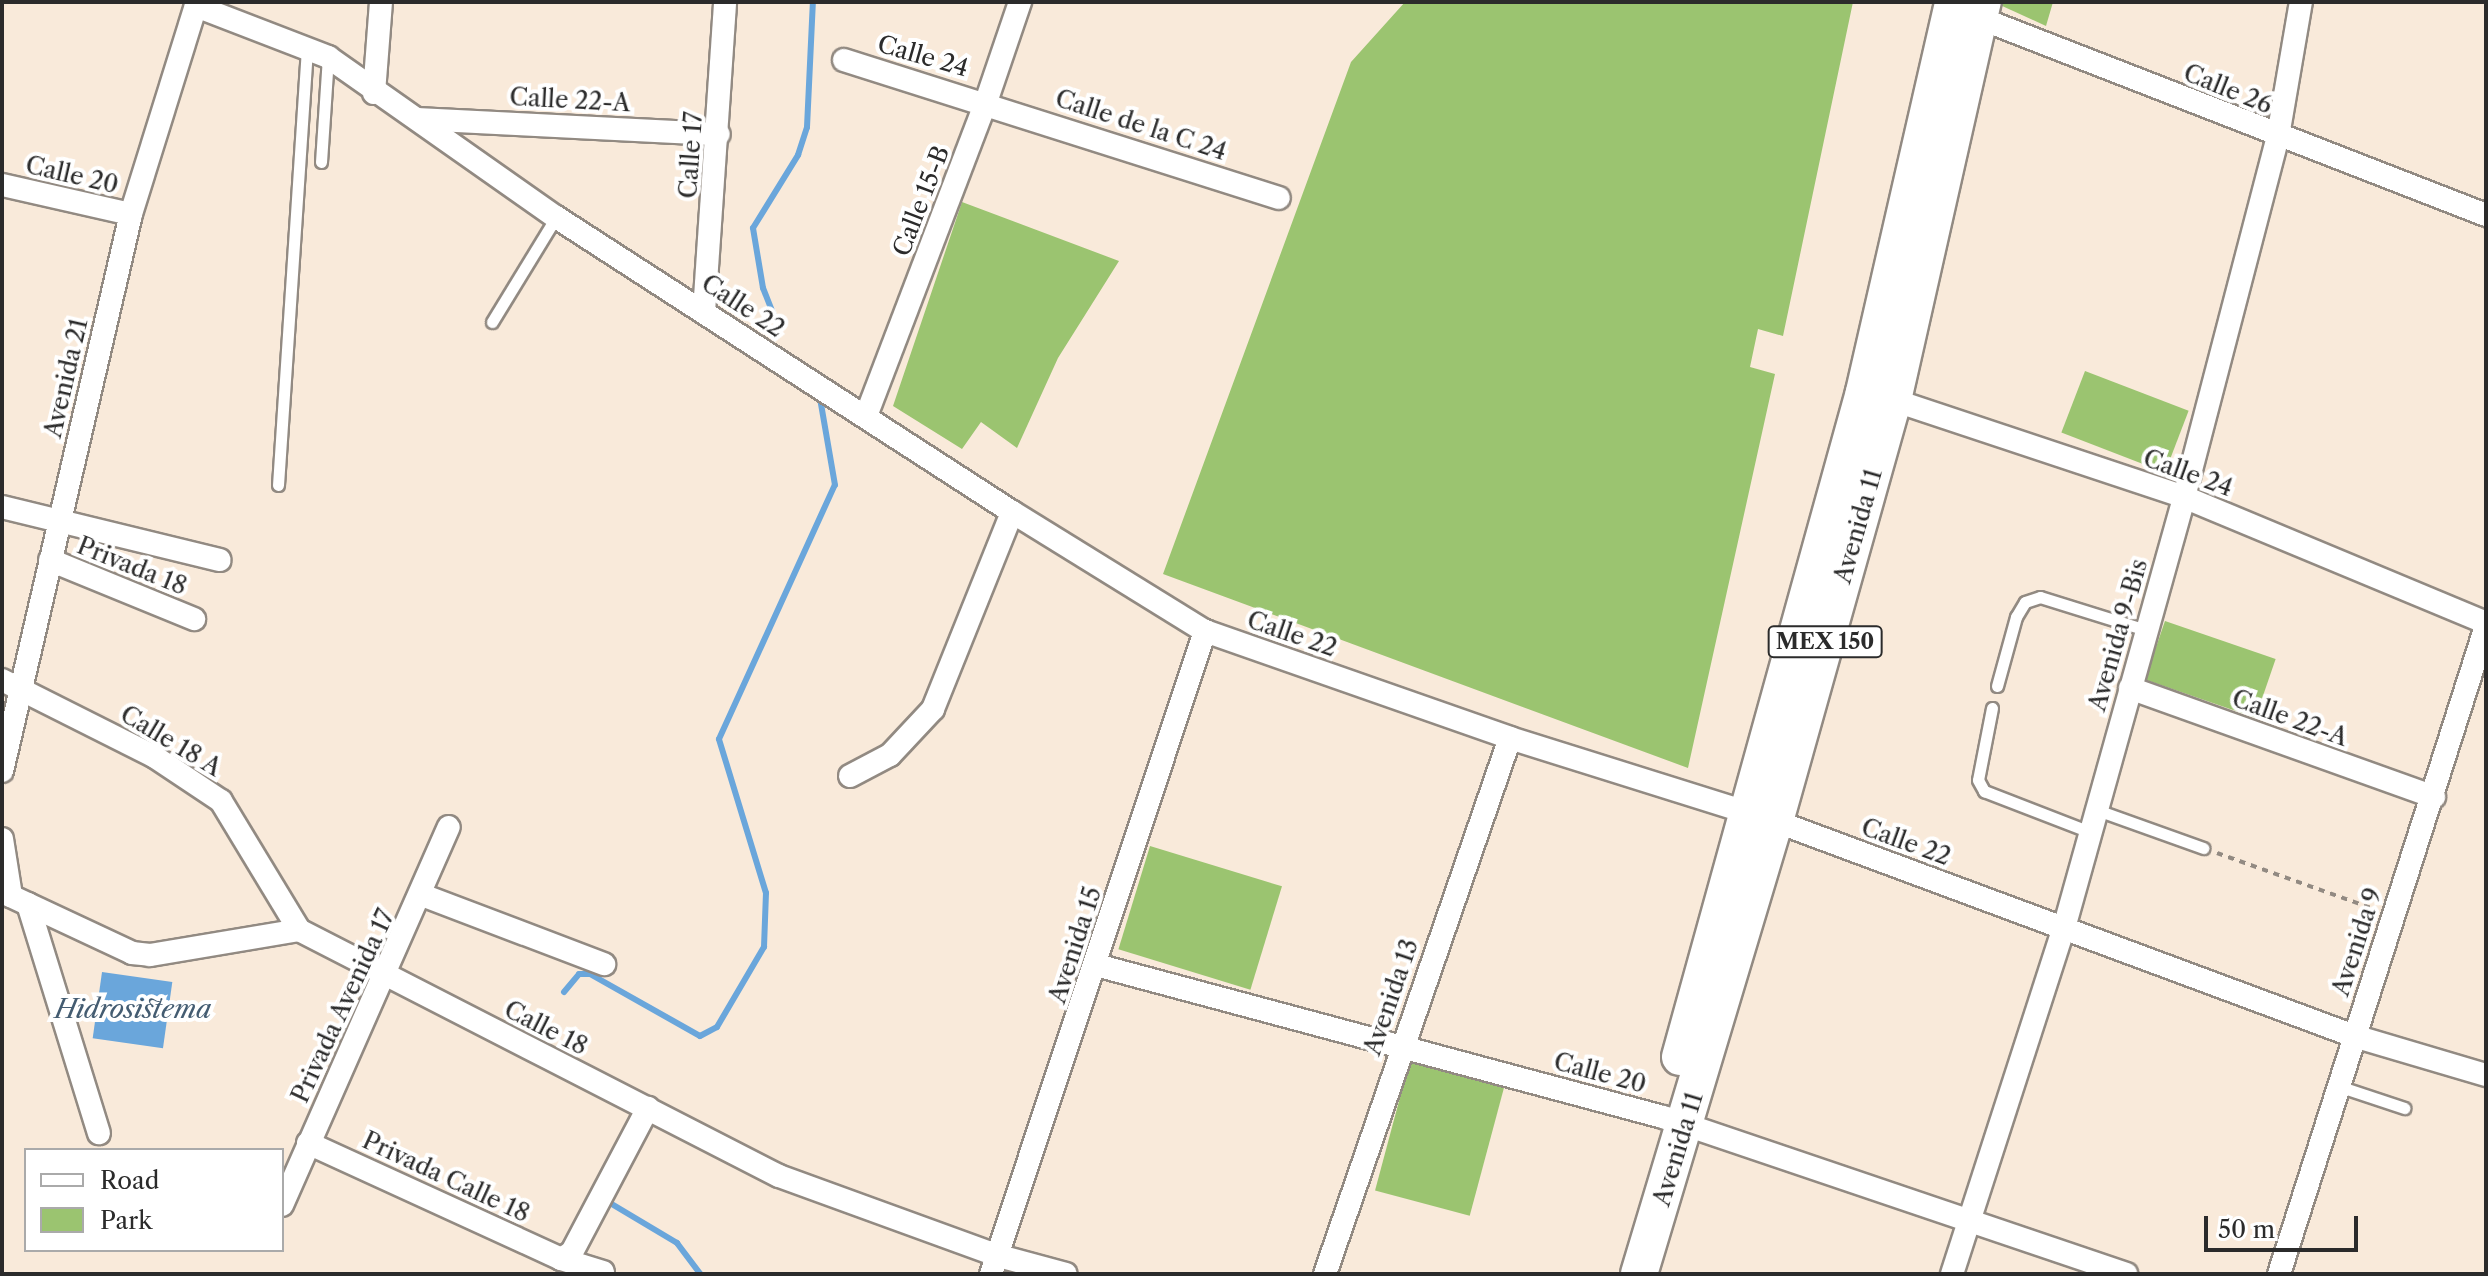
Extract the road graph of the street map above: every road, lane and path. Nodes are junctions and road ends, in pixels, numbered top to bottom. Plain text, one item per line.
1 (381, 2) edge
2 (725, 2) edge
3 (1020, 2) edge
4 (2301, 2) edge
5 (196, 4) edge
6 (1967, 7) edge
7 (307, 47) junction
8 (328, 57) junction
9 (844, 60) dead end
10 (374, 93) junction
11 (986, 102) junction
12 (418, 119) junction
13 (719, 134) junction
14 (2278, 136) junction
15 (321, 162) dead end
16 (2, 185) edge
17 (1279, 198) dead end
18 (131, 214) junction
19 (2486, 215) edge
20 (556, 217) junction
21 (704, 312) junction
22 (492, 322) dead end
23 (1879, 396) junction
24 (866, 416) junction
25 (278, 485) dead end
26 (2184, 497) junction
27 (2, 507) edge
28 (1012, 512) junction
29 (59, 521) junction
30 (50, 560) junction
31 (220, 560) dead end
32 (194, 619) dead end
33 (2486, 624) edge
34 (2146, 630) junction
35 (1205, 631) junction
36 (11, 684) edge
37 (1997, 686) dead end
38 (2130, 688) junction
39 (1992, 708) dead end
40 (1510, 738) junction
41 (2, 771) edge
42 (850, 776) dead end
43 (2434, 797) junction
44 (2097, 810) junction
45 (1762, 817) junction
46 (449, 827) dead end
47 (2090, 832) junction
48 (2, 839) edge
49 (2203, 848) joint
50 (422, 895) junction
51 (14, 897) edge
52 (2393, 916) junction
53 (2064, 928) junction
54 (299, 930) junction
55 (604, 964) dead end
56 (1096, 965) junction
57 (386, 975) junction
58 (2354, 1036) junction
59 (1401, 1045) junction
60 (2486, 1075) edge
61 (2338, 1085) junction
62 (648, 1108) junction
63 (2404, 1108) dead end
64 (1675, 1121) junction
65 (99, 1133) dead end
66 (308, 1143) junction
67 (284, 1200) edge
68 (1970, 1220) junction
69 (561, 1259) junction
70 (995, 1265) edge
71 (603, 1272) dead end
72 (1066, 1274) edge
73 (1325, 1274) edge
74 (1613, 1274) edge
75 (1639, 1274) edge
76 (1952, 1274) edge
77 (2126, 1274) edge
78 (2279, 1274) edge

1 - 10 street
2 - 13 street, Calle 17
3 - 11 street, Calle 15-B
4 - 14 street, Avenida 9-Bis
5 - 7 street, Calle 22
5 - 18 street, Avenida 21
6 - 14 street, Calle 26
6 - 23 main road, Avenida 11 / MEX 150
7 - 8 street, Calle 22
7 - 25 lane
8 - 10 street, Calle 22
8 - 15 lane
9 - 11 street, Calle 24
10 - 12 street, Calle 22
11 - 17 street, Calle de la C 24
11 - 24 street, Calle 15-B
12 - 13 street, Calle 22-A
12 - 20 street, Calle 22
13 - 21 street, Calle 17
14 - 19 street, Calle 26
14 - 26 street, Avenida 9-Bis
16 - 18 street, Calle 20
18 - 29 street, Avenida 21
20 - 21 street, Calle 22
20 - 22 lane
21 - 24 street, Calle 22
23 - 26 street, Calle 24
23 - 45 main road, Avenida 11 / MEX 150
24 - 28 street, Calle 22
26 - 33 street, Calle 24
26 - 34 street, Avenida 9-Bis
27 - 29 street
28 - 35 street, Calle 22
28 - 42 street
29 - 30 street, Avenida 21
29 - 31 street
30 - 32 street, Privada 18
30 - 36 street, Avenida 21
33 - 43 street, Avenida 9
34 - 37 lane
34 - 38 street, Avenida 9-Bis
35 - 40 street, Calle 22
35 - 56 street, Avenida 15
36 - 41 street, Avenida 21
36 - 54 street, Calle 18 A
38 - 43 street, Calle 22-A
38 - 44 street, Avenida 9-Bis
39 - 47 lane
40 - 45 street, Calle 22
40 - 59 street, Avenida 13
43 - 52 street, Avenida 9
44 - 47 street, Avenida 9-Bis
44 - 49 lane
45 - 53 street, Calle 22
45 - 64 main road, Avenida 11 / MEX 150
46 - 50 street, Privada Avenida 17
47 - 53 street, Avenida 9-Bis
48 - 51 street
49 - 52 path
50 - 55 street
50 - 57 street, Privada Avenida 17
51 - 54 street
51 - 65 street
52 - 58 street, Avenida 9
53 - 58 street, Calle 22
53 - 68 street, Avenida 9-Bis
54 - 57 street, Calle 18
56 - 59 street, Calle 20
56 - 70 street, Avenida 15
57 - 62 street, Calle 18
57 - 66 street, Privada Avenida 17
58 - 60 street, Calle 22
58 - 61 street, Avenida 9
59 - 64 street, Calle 20
59 - 73 street, Avenida 13
61 - 63 lane
61 - 78 street, Avenida 9
62 - 69 street
62 - 70 street, Calle 18
64 - 68 street, Calle 20
64 - 74 main road, Avenida 11 / MEX 150
64 - 75 main road, Avenida 11 / MEX 150
66 - 67 street, Privada Avenida 17
66 - 69 street, Privada Calle 18
68 - 76 street, Avenida 9-Bis
68 - 77 street, Calle 20
69 - 71 street, Privada Calle 18
70 - 72 street, Calle 18

